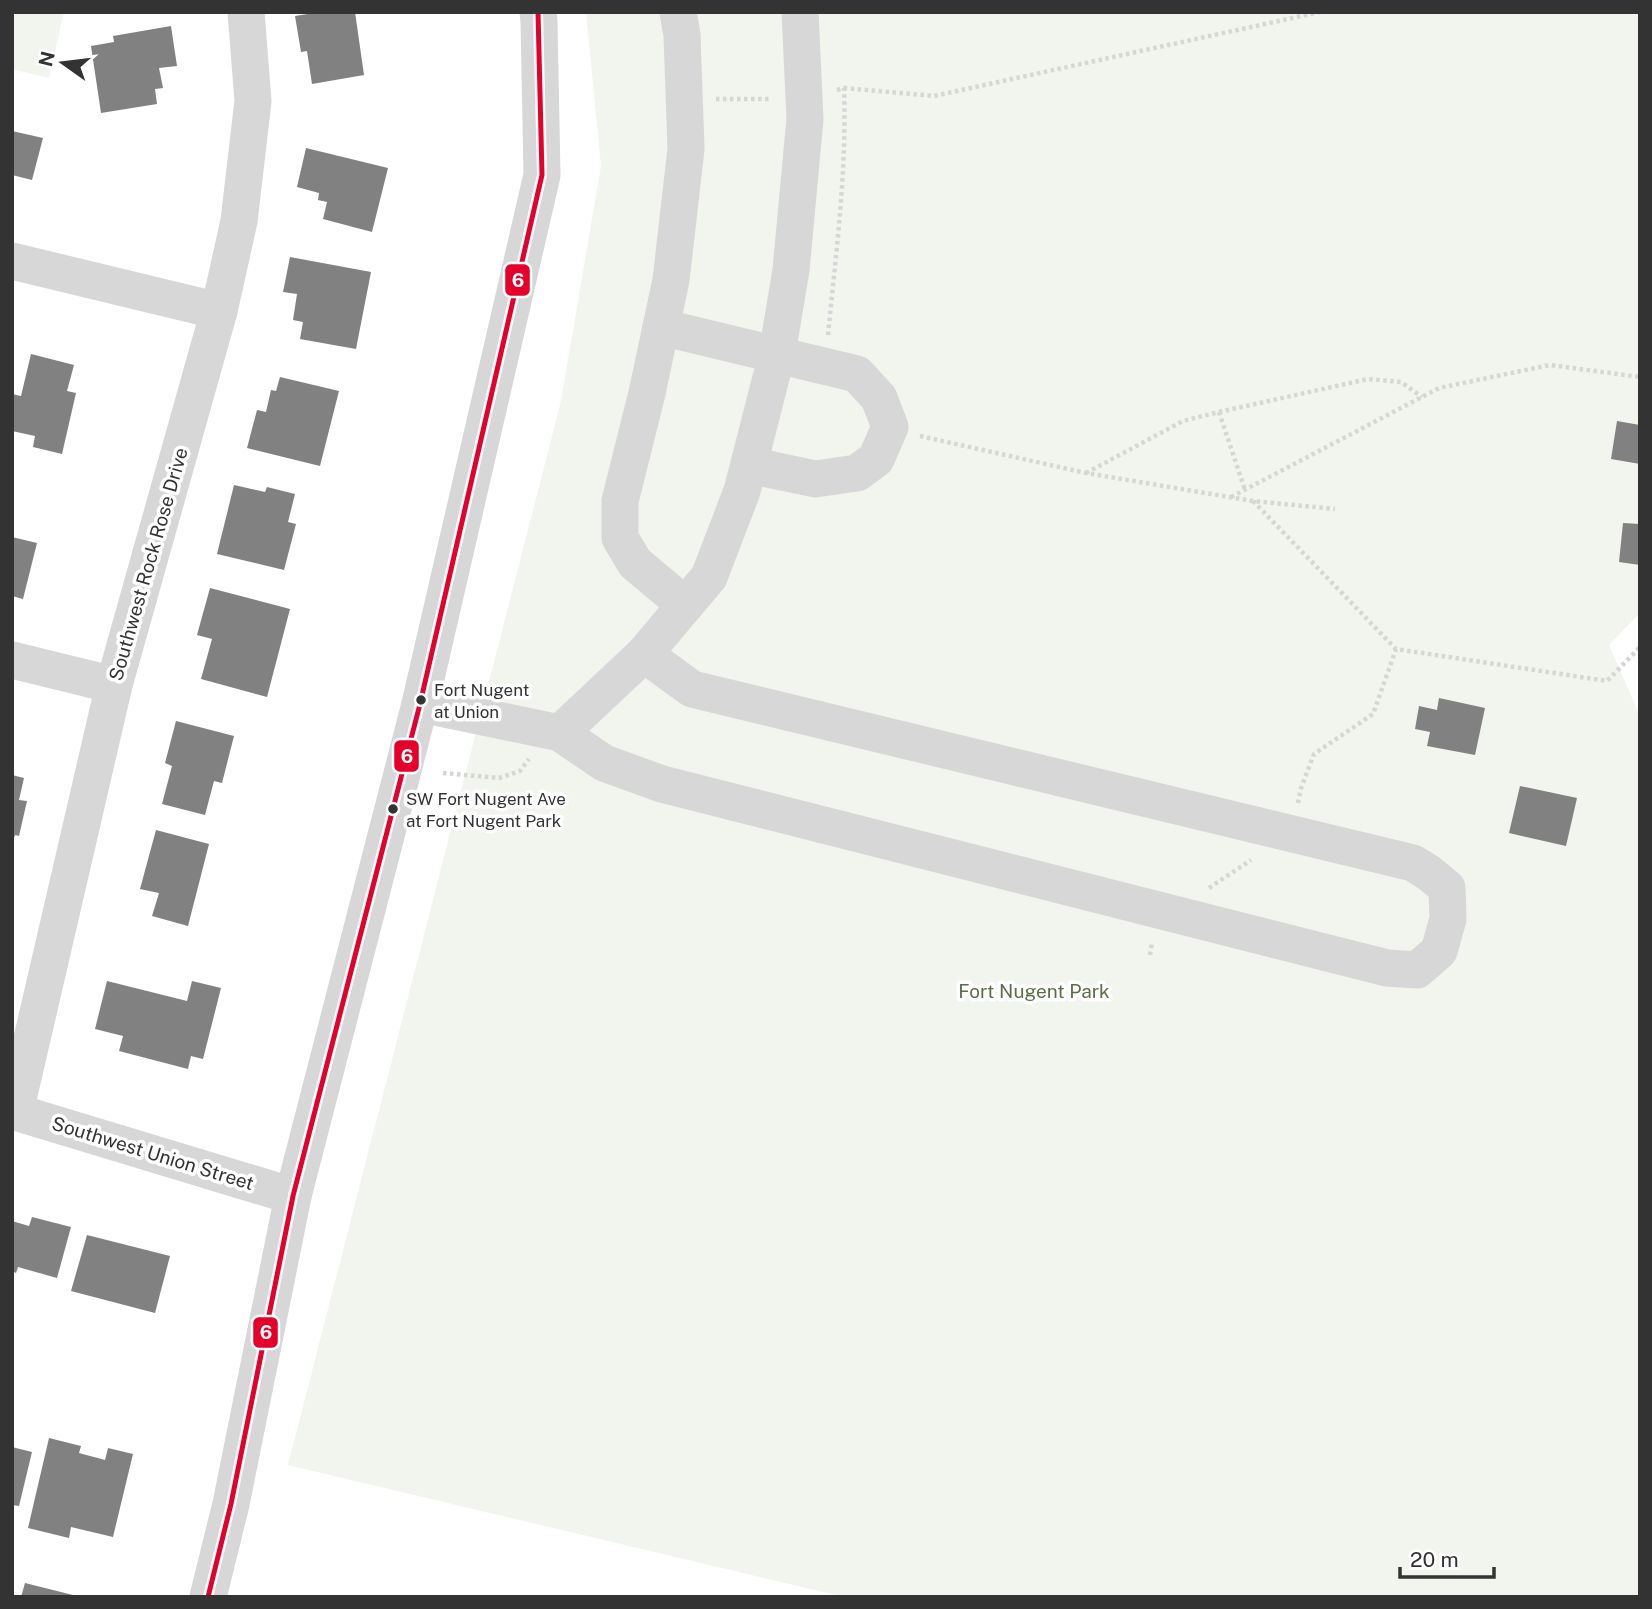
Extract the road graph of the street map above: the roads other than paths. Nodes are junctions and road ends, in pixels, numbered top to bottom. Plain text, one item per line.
1 (246, 12) edge
2 (538, 12) edge
3 (678, 12) edge
4 (800, 12) edge
5 (12, 261) edge
6 (219, 311) junction
7 (661, 327) junction
8 (777, 354) junction
9 (749, 465) junction
10 (685, 605) junction
11 (644, 654) junction
12 (12, 660) edge
13 (114, 685) junction
14 (420, 704) junction
15 (560, 733) junction
16 (14, 1111) edge
17 (293, 1196) junction
18 (208, 1597) edge

1 - 6 street, Southwest Rock Rose Drive
2 - 14 street
3 - 7 street
4 - 8 street
5 - 6 street
6 - 13 street, Southwest Rock Rose Drive
7 - 8 street
7 - 10 street
8 - 9 street
8 - 9 street
9 - 10 street
10 - 11 street
11 - 15 street
11 - 15 street
12 - 13 street
13 - 16 street, Southwest Rock Rose Drive
14 - 15 street
14 - 17 street
16 - 17 street, Southwest Union Street
17 - 18 street

